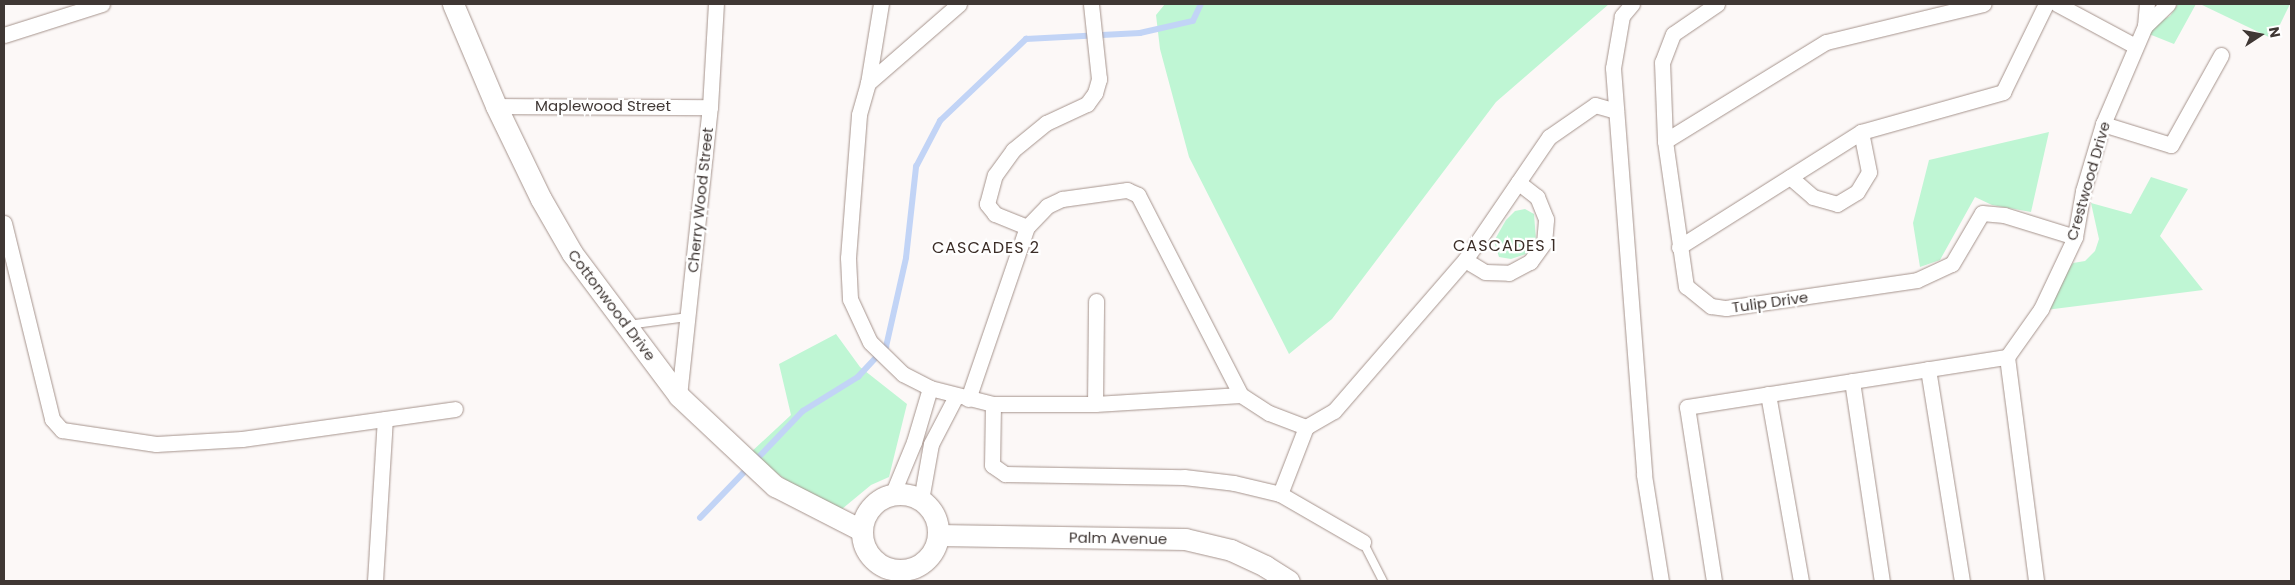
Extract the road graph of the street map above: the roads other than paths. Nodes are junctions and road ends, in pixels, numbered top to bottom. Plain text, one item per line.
1 (102, 4) edge
2 (454, 4) edge
3 (716, 4) edge
4 (881, 4) edge
5 (959, 4) edge
6 (1091, 4) edge
7 (1632, 4) edge
8 (1717, 4) edge
9 (1983, 4) edge
10 (2046, 4) edge
11 (2057, 4) edge
12 (2147, 4) edge
13 (2168, 4) edge
14 (2144, 26) junction
15 (4, 35) edge
16 (2135, 46) junction
17 (2221, 55) dead end
18 (868, 83) junction
19 (496, 106) junction
20 (710, 107) junction
21 (1616, 111) junction
22 (2103, 124) junction
23 (1861, 132) junction
24 (1665, 140) junction
25 (1790, 177) junction
26 (1518, 182) junction
27 (4, 223) edge
28 (1027, 227) junction
29 (2075, 237) junction
30 (1679, 247) junction
31 (1465, 260) junction
32 (1096, 301) dead end
33 (688, 317) junction
34 (628, 325) junction
35 (2007, 357) junction
36 (1928, 369) junction
37 (1852, 381) junction
38 (930, 388) junction
39 (1768, 394) junction
40 (1241, 395) junction
41 (679, 396) junction
42 (962, 397) junction
43 (993, 404) junction
44 (1095, 404) junction
45 (455, 409) dead end
46 (385, 420) junction
47 (1306, 427) junction
48 (892, 494) junction
49 (1280, 494) junction
50 (921, 500) junction
51 (861, 530) junction
52 (938, 535) junction
53 (1363, 542) joint
54 (375, 581) edge
55 (1289, 581) edge
56 (1382, 581) edge
57 (1661, 581) edge
58 (1714, 581) edge
59 (1801, 581) edge
60 (1882, 581) edge
61 (1962, 581) edge
62 (2036, 581) edge

1 - 15 street
2 - 19 street, Cottonwood Drive
3 - 20 street, Cherry Wood Street
4 - 18 street
5 - 18 street
6 - 28 street
7 - 21 street
8 - 24 street, Tulip Drive
9 - 24 street
10 - 23 street
11 - 16 street
12 - 14 street, Crestwood Drive
13 - 14 street, Crestwood Drive
14 - 16 street, Crestwood Drive
16 - 22 street, Crestwood Drive
17 - 22 street
18 - 38 street
19 - 20 street, Maplewood Street
19 - 34 street, Cottonwood Drive
20 - 33 street, Cherry Wood Street
21 - 26 street
21 - 57 street
22 - 29 street, Crestwood Drive
23 - 25 street
23 - 25 street
24 - 30 street, Tulip Drive
25 - 30 street
26 - 31 street
26 - 31 street
27 - 46 street
28 - 40 street
28 - 42 street
29 - 30 street, Tulip Drive
29 - 35 street, Crestwood Drive
31 - 47 street
32 - 44 street
33 - 34 lane
33 - 41 street, Cherry Wood Street
34 - 41 street, Cottonwood Drive
35 - 36 street
35 - 62 street
36 - 37 street
36 - 61 street
37 - 39 street
37 - 60 street
38 - 42 street
38 - 48 street
39 - 58 street
39 - 59 street
40 - 44 street
40 - 47 street
41 - 51 street, Cottonwood Drive
42 - 43 street
42 - 50 street
43 - 44 street
43 - 49 street
45 - 46 street
46 - 54 street
47 - 49 street
48 - 50 street
48 - 51 street
49 - 53 street
50 - 52 street
51 - 52 street
52 - 55 street, Palm Avenue
53 - 56 lane

